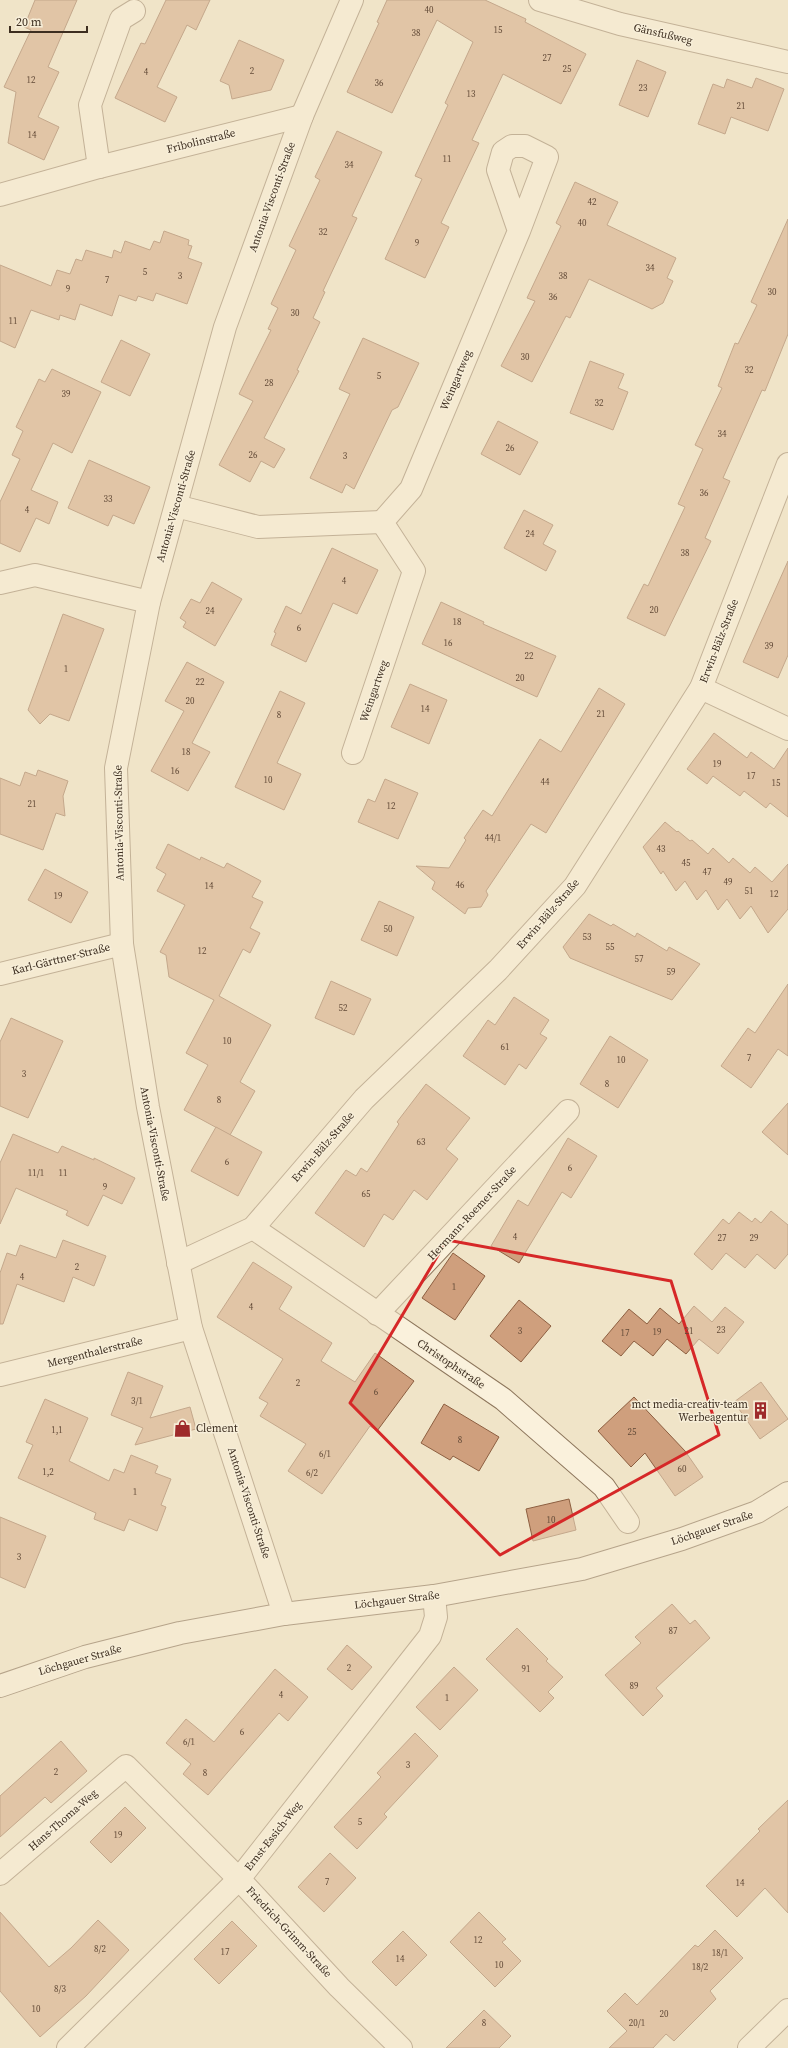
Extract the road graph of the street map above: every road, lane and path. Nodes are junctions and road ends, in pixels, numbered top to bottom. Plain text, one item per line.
1 (352, 0) edge
2 (540, 0) edge
3 (134, 11) dead end
4 (788, 62) edge
5 (302, 116) junction
6 (99, 167) junction
7 (0, 195) edge
8 (519, 231) dead end
9 (788, 464) edge
10 (176, 506) junction
11 (382, 522) junction
12 (0, 583) edge
13 (149, 602) junction
14 (701, 688) junction
15 (788, 729) edge
16 (352, 753) dead end
17 (122, 944) junction
18 (0, 974) edge
19 (568, 1111) dead end
20 (253, 1228) junction
21 (178, 1263) junction
22 (377, 1314) junction
23 (191, 1328) junction
24 (0, 1375) edge
25 (788, 1493) edge
26 (628, 1522) dead end
27 (434, 1596) junction
28 (284, 1614) junction
29 (0, 1686) edge
30 (126, 1766) joint
31 (0, 1874) edge
32 (239, 1879) junction
33 (788, 2010) edge
34 (68, 2048) edge
35 (401, 2048) edge
36 (750, 2048) edge

1 - 5 street, Antonia-Visconti-Straße
2 - 4 street, Gänsfußweg
3 - 6 street
5 - 6 street, Fribolinstraße
5 - 10 street, Antonia-Visconti-Straße
6 - 7 street, Fribolinstraße
8 - 11 street, Weingartweg
9 - 14 street, Erwin-Bälz-Straße
10 - 11 street
10 - 13 street, Antonia-Visconti-Straße
11 - 16 street, Weingartweg
12 - 13 street
13 - 17 street, Antonia-Visconti-Straße
14 - 15 street
14 - 20 street, Erwin-Bälz-Straße
17 - 18 street, Karl-Gärttner-Straße
17 - 21 street, Antonia-Visconti-Straße
19 - 22 street, Hermann-Roemer-Straße
20 - 21 street, Erwin-Bälz-Straße
20 - 22 street, Christophstraße
21 - 23 street, Antonia-Visconti-Straße
22 - 26 street, Christophstraße
23 - 24 street, Mergenthalerstraße
23 - 28 street, Antonia-Visconti-Straße
25 - 27 street, Löchgauer Straße
27 - 28 street, Löchgauer Straße
27 - 32 street, Ernst-Essich-Weg
28 - 29 street, Löchgauer Straße
30 - 31 street, Hans-Thoma-Weg
30 - 32 street, Friedrich-Grimm-Straße
32 - 34 street, Ernst-Essich-Weg
32 - 35 street, Friedrich-Grimm-Straße
33 - 36 street

